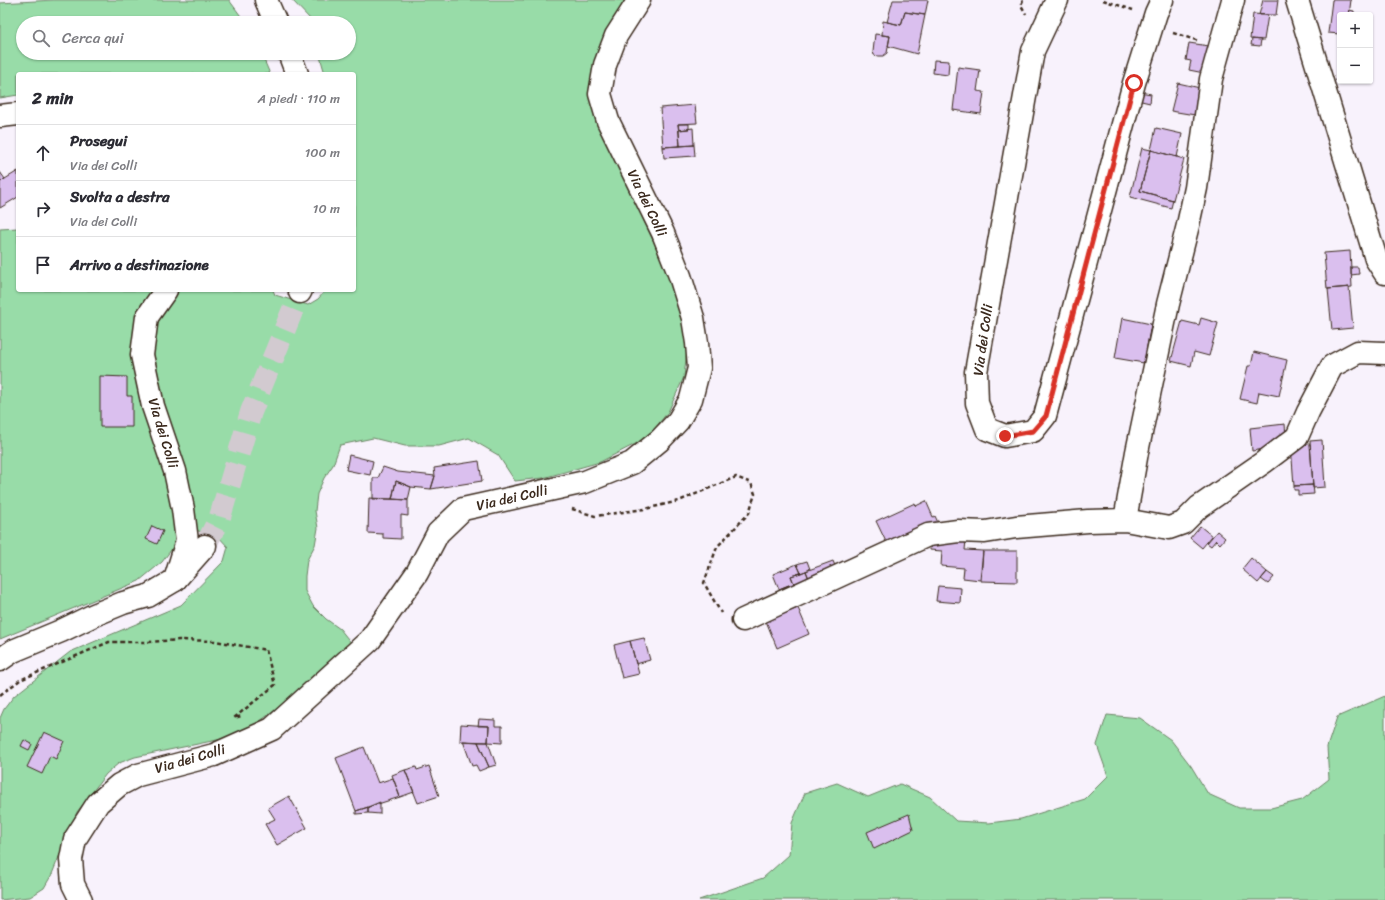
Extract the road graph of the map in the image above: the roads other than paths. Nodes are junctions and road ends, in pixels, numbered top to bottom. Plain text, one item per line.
1 (266, 0) edge
2 (639, 0) edge
3 (1057, 0) edge
4 (1162, 0) edge
5 (1233, 0) edge
6 (1297, 0) edge
7 (273, 16) edge
8 (291, 60) edge
9 (296, 72) edge
10 (16, 114) edge
11 (0, 116) edge
12 (1385, 273) edge
13 (165, 292) edge
14 (1385, 353) edge
15 (1126, 520) junction
16 (205, 546) tunnel mouth
17 (175, 580) junction
18 (743, 620) road end
19 (0, 660) edge
20 (81, 900) edge

1 - 7 street
2 - 20 street, Via dei Colli
3 - 4 street, Via dei Colli
5 - 15 street
6 - 12 street
8 - 9 street
10 - 11 street
13 - 17 street, Via dei Colli
14 - 15 street
15 - 18 street
16 - 17 street
17 - 19 street

